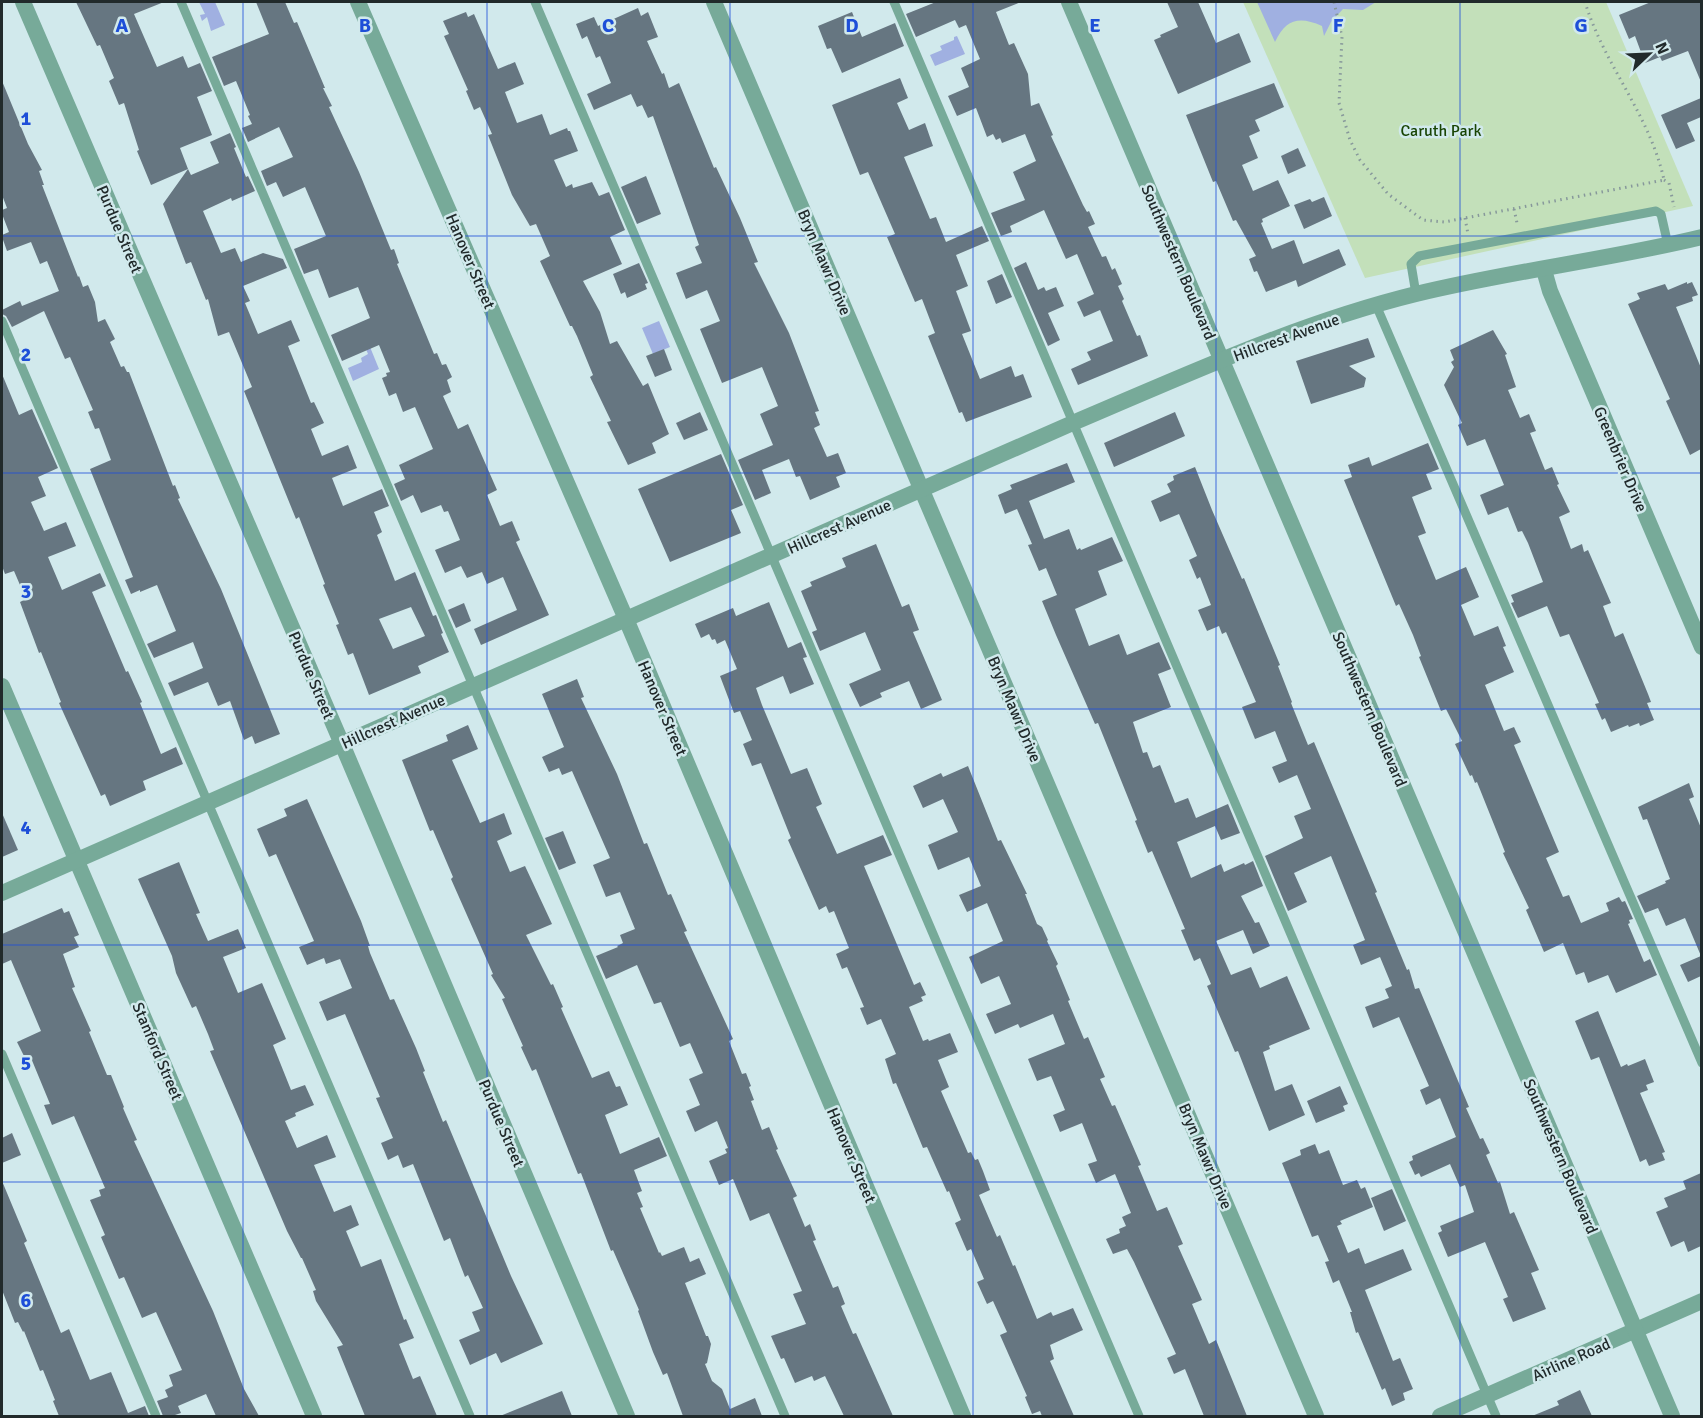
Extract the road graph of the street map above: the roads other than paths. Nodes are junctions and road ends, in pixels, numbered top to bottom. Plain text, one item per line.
1 (23, 2) edge
2 (181, 2) edge
3 (358, 2) edge
4 (535, 2) edge
5 (714, 2) edge
6 (894, 2) edge
7 (1069, 2) edge
8 (1701, 237) edge
9 (1668, 245) junction
10 (1544, 270) junction
11 (1416, 294) junction
12 (1376, 305) junction
13 (2, 321) edge
14 (1221, 360) junction
15 (1074, 422) junction
16 (922, 489) junction
17 (772, 556) junction
18 (626, 619) junction
19 (1701, 647) edge
20 (2, 686) edge
21 (472, 687) junction
22 (342, 744) junction
23 (206, 803) junction
24 (76, 860) junction
25 (2, 893) edge
26 (2, 1054) edge
27 (1701, 1063) edge
28 (1701, 1301) edge
29 (1635, 1330) junction
30 (1487, 1396) junction
31 (156, 1416) edge
32 (314, 1416) edge
33 (470, 1416) edge
34 (627, 1416) edge
35 (785, 1416) edge
36 (963, 1416) edge
37 (1139, 1416) edge
38 (1316, 1416) edge
39 (1440, 1416) edge
40 (1496, 1416) edge
41 (1672, 1416) edge

1 - 22 street, Purdue Street
2 - 21 lane
3 - 18 street, Hanover Street
4 - 17 lane
5 - 16 street, Bryn Mawr Drive
6 - 15 lane
7 - 14 street, Southwestern Boulevard
8 - 9 street, Hillcrest Avenue
9 - 10 street, Hillcrest Avenue
9 - 11 lane
10 - 11 street, Hillcrest Avenue
10 - 19 street, Greenbrier Drive
11 - 12 street, Hillcrest Avenue
12 - 14 street, Hillcrest Avenue
12 - 27 lane
13 - 23 lane
14 - 15 street, Hillcrest Avenue
14 - 29 street, Southwestern Boulevard
15 - 16 street, Hillcrest Avenue
15 - 30 lane
16 - 17 street, Hillcrest Avenue
16 - 38 street, Bryn Mawr Drive
17 - 18 street, Hillcrest Avenue
17 - 37 lane
18 - 21 street, Hillcrest Avenue
18 - 36 street, Hanover Street
20 - 24 street, Stanford Street
21 - 22 street, Hillcrest Avenue
21 - 35 lane
22 - 23 street, Hillcrest Avenue
22 - 34 street, Purdue Street
23 - 24 street, Hillcrest Avenue
23 - 33 lane
24 - 25 street, Hillcrest Avenue
24 - 32 street, Stanford Street
26 - 31 lane
28 - 29 street, Airline Road
29 - 30 street, Airline Road
29 - 41 street, Southwestern Boulevard
30 - 39 street, Airline Road
30 - 40 lane

